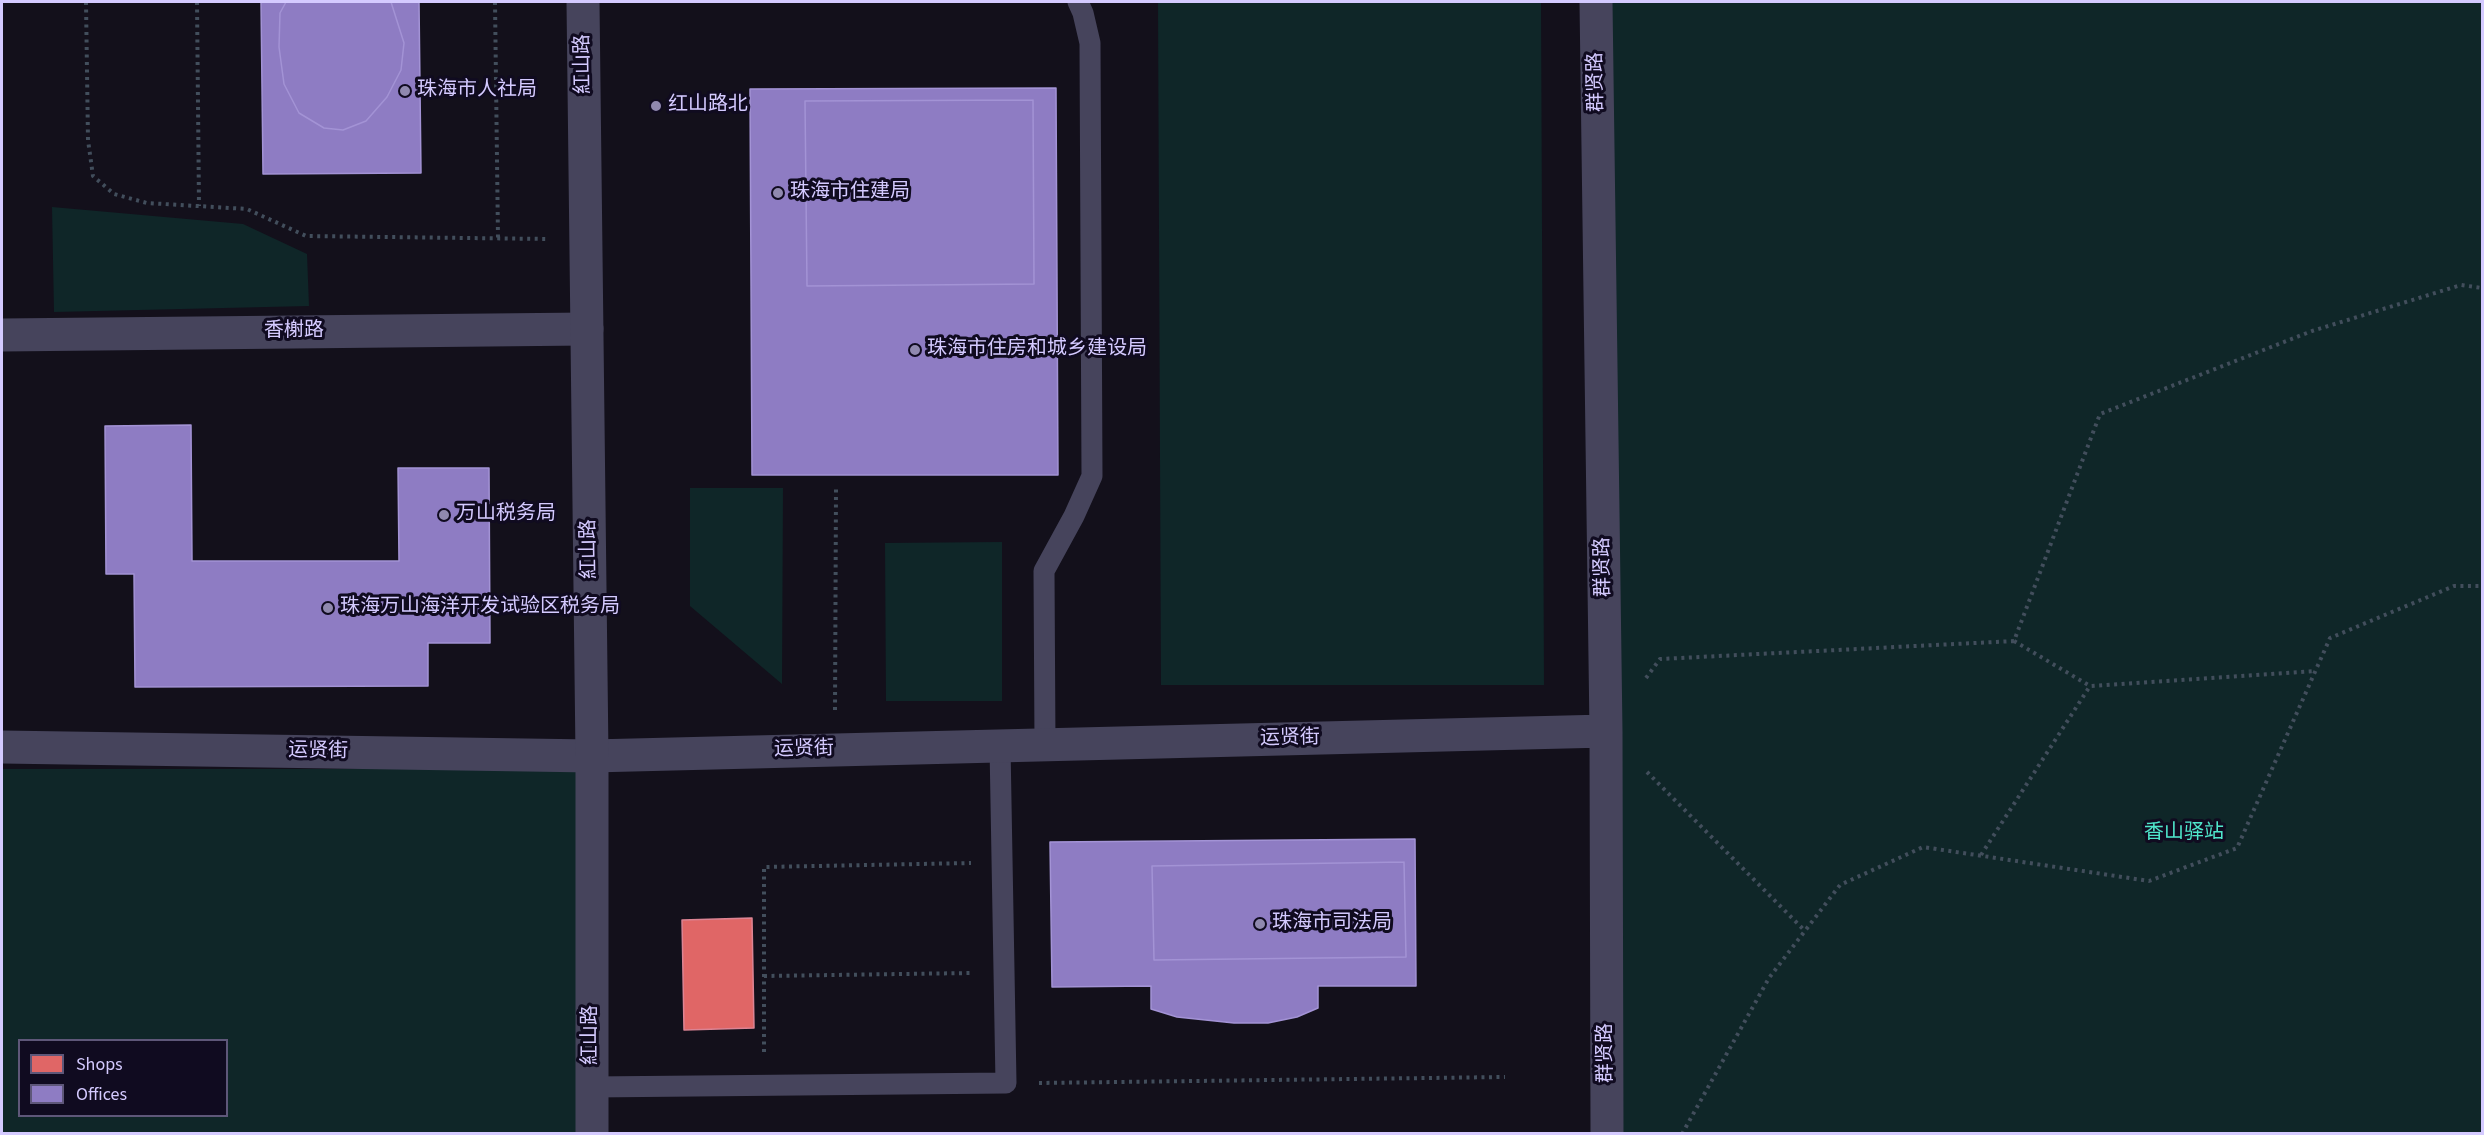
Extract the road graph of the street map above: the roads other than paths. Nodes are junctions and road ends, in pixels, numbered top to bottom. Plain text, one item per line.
1 (583, 2) edge
2 (1078, 2) edge
3 (1596, 2) edge
4 (587, 329) junction
5 (2, 335) edge
6 (1606, 731) junction
7 (1045, 745) junction
8 (1000, 746) junction
9 (2, 747) edge
10 (592, 756) junction
11 (592, 1086) junction
12 (592, 1134) edge
13 (1607, 1134) edge

1 - 4 street, 紅山路
2 - 7 lane
3 - 6 street, 群贤路
4 - 5 street, 香榭路
4 - 10 street, 紅山路
6 - 7 street, 运贤街
6 - 13 street, 群贤路
7 - 8 street, 运贤街
8 - 10 street, 运贤街
8 - 11 lane
9 - 10 street, 运贤街
10 - 11 street, 紅山路
11 - 12 street, 紅山路

